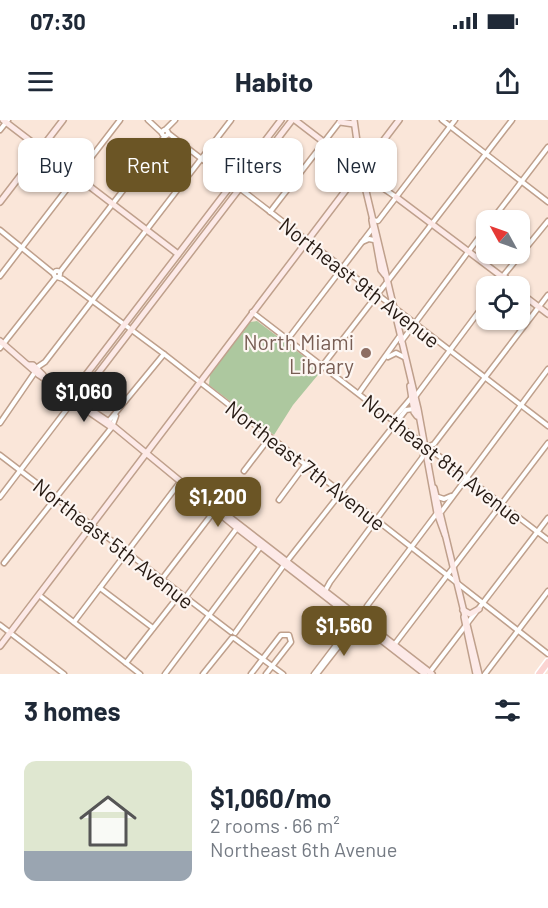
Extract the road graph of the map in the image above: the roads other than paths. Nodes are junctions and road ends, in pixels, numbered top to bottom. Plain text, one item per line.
1 (63, 120) edge
2 (120, 120) edge
3 (148, 120) edge
4 (175, 120) edge
5 (231, 120) edge
6 (281, 120) edge
7 (294, 120) edge
8 (399, 120) edge
9 (442, 120) edge
10 (455, 120) edge
11 (512, 120) edge
12 (6, 121) edge
13 (341, 121) edge
14 (354, 122) edge
15 (450, 127) junction
16 (0, 130) edge
17 (164, 132) junction
18 (27, 138) edge
19 (49, 138) edge
20 (268, 138) edge
21 (280, 138) edge
22 (318, 138) edge
23 (329, 138) edge
24 (356, 138) edge
25 (385, 138) edge
26 (548, 147) edge
27 (94, 153) edge
28 (486, 154) junction
29 (315, 156) edge
30 (201, 159) junction
31 (18, 178) edge
32 (521, 182) junction
33 (94, 190) edge
34 (64, 192) edge
35 (227, 192) edge
36 (238, 192) edge
37 (244, 192) edge
38 (344, 192) edge
39 (365, 192) edge
40 (389, 192) edge
41 (396, 197) junction
42 (0, 202) edge
43 (548, 202) edge
44 (111, 203) junction
45 (500, 210) edge
46 (270, 212) junction
47 (210, 214) junction
48 (371, 217) junction
49 (216, 219) junction
50 (548, 221) edge
51 (432, 224) junction
52 (372, 229) junction
53 (0, 230) edge
54 (147, 230) junction
55 (307, 240) junction
56 (374, 240) junction
57 (476, 241) edge
58 (361, 243) junction
59 (22, 247) junction
60 (468, 252) junction
61 (178, 254) junction
62 (342, 268) junction
63 (399, 268) junction
64 (57, 274) junction
65 (386, 275) junction
66 (0, 276) edge
67 (497, 276) edge
68 (506, 276) edge
69 (151, 290) junction
70 (376, 294) junction
71 (158, 295) junction
72 (548, 295) edge
73 (530, 300) edge
74 (92, 301) junction
75 (392, 307) junction
76 (539, 307) junction
77 (252, 312) junction
78 (548, 314) edge
79 (476, 315) edge
80 (414, 324) junction
81 (124, 325) junction
82 (131, 330) junction
83 (288, 339) junction
84 (399, 343) junction
85 (1, 345) edge
86 (449, 351) junction
87 (164, 354) junction
88 (387, 357) junction
89 (404, 357) junction
90 (98, 359) junction
91 (105, 364) junction
92 (323, 365) junction
93 (548, 369) edge
94 (39, 372) junction
95 (485, 378) junction
96 (199, 381) junction
97 (425, 381) junction
98 (30, 382) junction
99 (410, 384) junction
100 (359, 393) junction
101 (71, 398) junction
102 (413, 398) junction
103 (521, 405) junction
104 (413, 409) junction
105 (417, 416) junction
106 (395, 422) junction
107 (0, 423) edge
108 (109, 425) junction
109 (548, 426) edge
110 (270, 437) junction
111 (548, 443) edge
112 (426, 448) junction
113 (144, 453) junction
114 (0, 454) edge
115 (305, 465) junction
116 (20, 470) junction
117 (244, 471) dead end
118 (466, 477) junction
119 (180, 482) junction
120 (434, 488) junction
121 (341, 492) junction
122 (196, 494) junction
123 (451, 496) junction
124 (0, 497) edge
125 (56, 497) junction
126 (438, 497) junction
127 (279, 500) dead end
128 (502, 504) junction
129 (215, 510) junction
130 (223, 512) junction
131 (439, 512) junction
132 (548, 518) edge
133 (376, 520) junction
134 (91, 525) junction
135 (440, 525) junction
136 (428, 527) junction
137 (237, 528) junction
138 (537, 532) junction
139 (445, 535) junction
140 (548, 540) edge
141 (261, 546) junction
142 (412, 548) junction
143 (126, 552) junction
144 (450, 555) junction
145 (463, 555) junction
146 (4, 563) dead end
147 (286, 563) junction
148 (454, 569) junction
149 (448, 575) junction
150 (162, 579) junction
151 (457, 582) junction
152 (100, 588) junction
153 (323, 589) junction
154 (548, 591) edge
155 (180, 594) junction
156 (38, 595) junction
157 (185, 598) junction
158 (483, 603) junction
159 (479, 609) junction
160 (464, 613) junction
161 (209, 616) junction
162 (358, 619) junction
163 (74, 622) junction
164 (0, 625) edge
165 (466, 626) junction
166 (153, 628) junction
167 (518, 630) junction
168 (10, 632) junction
169 (232, 635) junction
170 (0, 646) edge
171 (393, 646) junction
172 (548, 654) edge
173 (263, 659) junction
174 (548, 662) edge
175 (126, 663) junction
176 (272, 666) junction
177 (489, 668) junction
178 (478, 672) edge
179 (427, 673) edge
180 (64, 674) edge
181 (140, 674) edge
182 (165, 674) edge
183 (203, 674) edge
184 (251, 674) edge
185 (266, 674) edge
186 (283, 674) edge
187 (316, 674) edge
188 (486, 674) edge
189 (539, 674) edge

1 - 19 main road
2 - 27 street
3 - 17 street, Northeast 9th Avenue
4 - 17 street
5 - 30 street
6 - 20 main road
7 - 21 main road
7 - 22 main road
8 - 25 main road
9 - 15 street
10 - 15 street
11 - 28 street
12 - 16 street
12 - 18 main road
13 - 14 main road
13 - 23 street
14 - 24 main road
15 - 28 street
15 - 41 street
17 - 30 street, Northeast 9th Avenue
17 - 44 street
26 - 32 street
28 - 32 street
28 - 51 street
29 - 46 street
30 - 54 street
31 - 42 main road
32 - 43 street
32 - 45 street
33 - 44 main road
34 - 59 street
35 - 47 main road
36 - 49 main road
37 - 46 street, Northeast 9th Avenue
38 - 55 main road
39 - 48 main road
40 - 41 street
41 - 48 street
41 - 51 main road
44 - 54 main road
44 - 64 street
46 - 55 street, Northeast 9th Avenue
47 - 49 main road
47 - 61 main road
48 - 52 main road
48 - 65 main road
49 - 71 main road
50 - 68 street
51 - 60 main road
51 - 63 street
52 - 56 main road
52 - 58 street
53 - 59 street, Northeast 7th Avenue
54 - 61 main road
54 - 74 street
55 - 62 street, Northeast 9th Avenue
55 - 77 main road
56 - 58 street
56 - 65 main road
57 - 60 street
58 - 62 street
59 - 64 street, Northeast 7th Avenue
59 - 66 street
60 - 67 main road
60 - 80 street
61 - 69 main road
62 - 70 street, Northeast 9th Avenue
62 - 83 street
63 - 65 street
63 - 65 street
64 - 74 street, Northeast 7th Avenue
64 - 85 street
65 - 70 street
65 - 75 main road
69 - 71 main road
69 - 81 main road
70 - 75 street, Northeast 9th Avenue
70 - 92 street
71 - 82 main road
72 - 76 street
73 - 76 main road
74 - 81 street, Northeast 7th Avenue
74 - 94 street
75 - 80 street, Northeast 9th Avenue
75 - 84 main road
76 - 78 main road
76 - 95 street
77 - 83 street, Northeast 8th Avenue
77 - 96 main road
79 - 86 street
80 - 84 street
80 - 86 street, Northeast 9th Avenue
81 - 82 street, Northeast 7th Avenue
81 - 90 main road
82 - 87 street, Northeast 7th Avenue
82 - 91 main road
83 - 92 street, Northeast 8th Avenue
84 - 88 street
84 - 89 main road
85 - 94 main road
86 - 95 street, Northeast 9th Avenue
86 - 97 street
87 - 96 street, Northeast 7th Avenue
87 - 108 street
88 - 89 street
88 - 100 street
89 - 99 main road
90 - 91 main road
90 - 101 main road
91 - 101 main road
92 - 100 street, Northeast 8th Avenue
93 - 103 street
94 - 98 street
94 - 98 street
94 - 101 main road
95 - 103 street, Northeast 9th Avenue
95 - 112 street
96 - 110 street, Northeast 7th Avenue
96 - 113 main road
97 - 99 street
97 - 102 street
98 - 107 street
99 - 102 main road
100 - 106 street, Northeast 8th Avenue
101 - 108 main road
101 - 116 street
102 - 104 main road
102 - 105 main road
102 - 106 street
103 - 109 street, Northeast 9th Avenue
103 - 118 street
104 - 105 main road
104 - 106 street
105 - 112 main road
106 - 112 street, Northeast 8th Avenue
106 - 121 street
108 - 113 main road
108 - 125 street
110 - 115 street, Northeast 7th Avenue
110 - 117 street
111 - 128 street
112 - 118 street, Northeast 8th Avenue
112 - 120 main road
112 - 133 street
113 - 119 main road
113 - 134 main road
114 - 116 street, Northeast 5th Avenue
115 - 121 street, Northeast 7th Avenue
115 - 127 street
116 - 124 street
116 - 125 street, Northeast 5th Avenue
118 - 123 street
118 - 128 street, Northeast 8th Avenue
119 - 122 main road
119 - 143 street
120 - 126 main road
120 - 131 main road
121 - 133 street, Northeast 7th Avenue
121 - 147 street
122 - 129 main road
122 - 130 main road
123 - 126 street
123 - 131 street
125 - 134 street, Northeast 5th Avenue
125 - 146 street
126 - 131 main road
128 - 138 street, Northeast 8th Avenue
128 - 145 street
129 - 130 main road
129 - 137 main road
129 - 150 street
130 - 147 main road
131 - 135 main road
131 - 136 street
131 - 139 main road
132 - 138 street
133 - 142 street, Northeast 7th Avenue
133 - 153 street
134 - 143 street, Northeast 5th Avenue
134 - 156 main road
135 - 136 street
135 - 139 main road
136 - 142 street
137 - 141 main road
137 - 157 street
138 - 140 street, Northeast 8th Avenue
138 - 158 street
139 - 144 main road
141 - 147 main road
141 - 161 street
142 - 149 street, Northeast 7th Avenue
142 - 162 street
143 - 150 street, Northeast 5th Avenue
143 - 152 street
144 - 145 street
144 - 148 main road
145 - 148 street
147 - 153 main road
147 - 162 main road
147 - 169 street
148 - 149 street
148 - 151 main road
149 - 151 street, Northeast 7th Avenue
149 - 171 street
150 - 155 street, Northeast 5th Avenue
151 - 158 street, Northeast 7th Avenue
151 - 160 main road
152 - 163 street
152 - 166 street
153 - 162 main road
154 - 167 street
155 - 157 street, Northeast 5th Avenue
155 - 166 street
156 - 163 street
156 - 168 main road
157 - 161 street, Northeast 5th Avenue
158 - 159 street
158 - 167 street, Northeast 7th Avenue
159 - 160 main road
159 - 165 street
160 - 165 main road
161 - 169 street, Northeast 5th Avenue
161 - 182 street
162 - 171 main road
162 - 171 main road
162 - 187 street
163 - 175 street
164 - 168 street
165 - 178 main road
165 - 179 street
166 - 175 street
167 - 172 street, Northeast 7th Avenue
167 - 177 street
168 - 170 main road
168 - 180 street
169 - 173 street, Northeast 5th Avenue
169 - 183 street
171 - 179 main road
171 - 179 main road
173 - 176 street, Northeast 5th Avenue
173 - 176 street
173 - 184 street
174 - 189 main road
175 - 181 street
176 - 185 street
176 - 186 street, Northeast 5th Avenue
177 - 178 street
177 - 188 street

